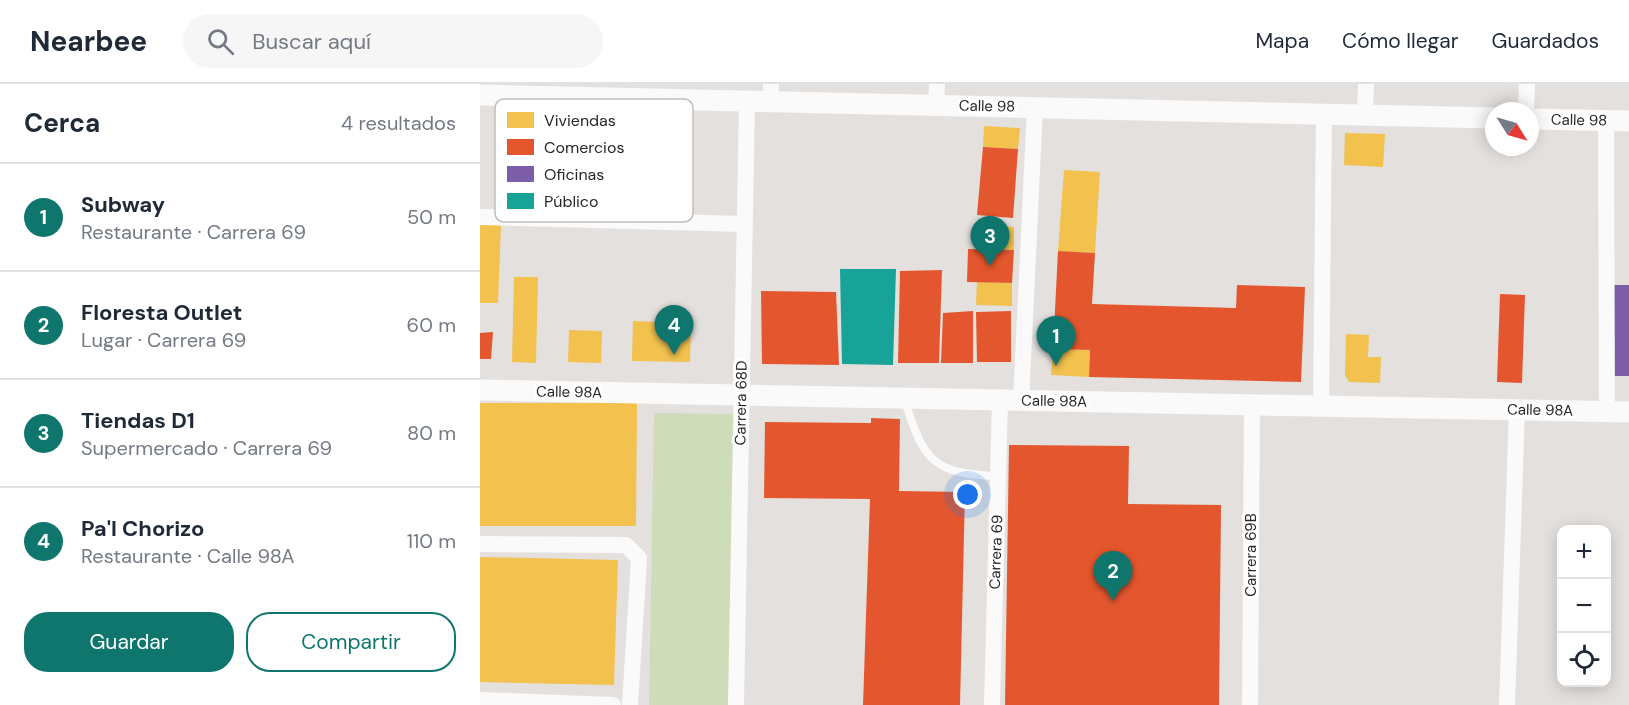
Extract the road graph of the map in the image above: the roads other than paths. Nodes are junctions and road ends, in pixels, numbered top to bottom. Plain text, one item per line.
1 (936, 84) edge
2 (1366, 84) edge
3 (1527, 84) edge
4 (771, 93) edge
5 (480, 95) edge
6 (658, 99) edge
7 (693, 100) edge
8 (747, 101) junction
9 (1526, 102) edge
10 (936, 105) junction
11 (1035, 107) junction
12 (1324, 114) junction
13 (1365, 115) junction
14 (1485, 118) edge
15 (1539, 119) edge
16 (1606, 120) junction
17 (1629, 121) edge
18 (480, 218) edge
19 (495, 218) edge
20 (657, 222) edge
21 (745, 224) junction
22 (480, 390) edge
23 (742, 395) junction
24 (903, 398) junction
25 (1011, 400) junction
26 (1252, 405) junction
27 (1321, 406) junction
28 (1517, 410) junction
29 (1607, 412) junction
30 (1629, 412) edge
31 (998, 476) junction
32 (480, 544) edge
33 (480, 700) edge
34 (613, 705) edge
35 (630, 705) edge
36 (736, 705) edge
37 (992, 705) edge
38 (1250, 705) edge
39 (1507, 705) edge

1 - 10 street
2 - 13 street
3 - 9 street
4 - 8 street, Calle 98
4 - 10 street, Calle 98
5 - 6 street, Calle 98
7 - 8 street, Calle 98
8 - 21 street, Carrera 68D
10 - 11 street, Calle 98
11 - 12 street, Calle 98
11 - 25 street, Carrera 69
12 - 13 street, Calle 98
12 - 27 street
13 - 14 street, Calle 98
15 - 16 street, Calle 98
16 - 17 street, Calle 98
16 - 29 street
18 - 19 street
20 - 21 street
21 - 23 street, Carrera 68D
22 - 23 street, Calle 98A
23 - 24 street, Calle 98A
23 - 36 street, Carrera 68D
24 - 25 street, Calle 98A
24 - 31 lane
25 - 26 street, Calle 98A
25 - 31 street, Carrera 69
26 - 27 street, Calle 98A
26 - 38 street, Carrera 69B
27 - 28 street, Calle 98A
28 - 29 street, Calle 98A
28 - 39 street
29 - 30 street, Calle 98A
31 - 37 street, Carrera 69
32 - 35 street
33 - 34 street

